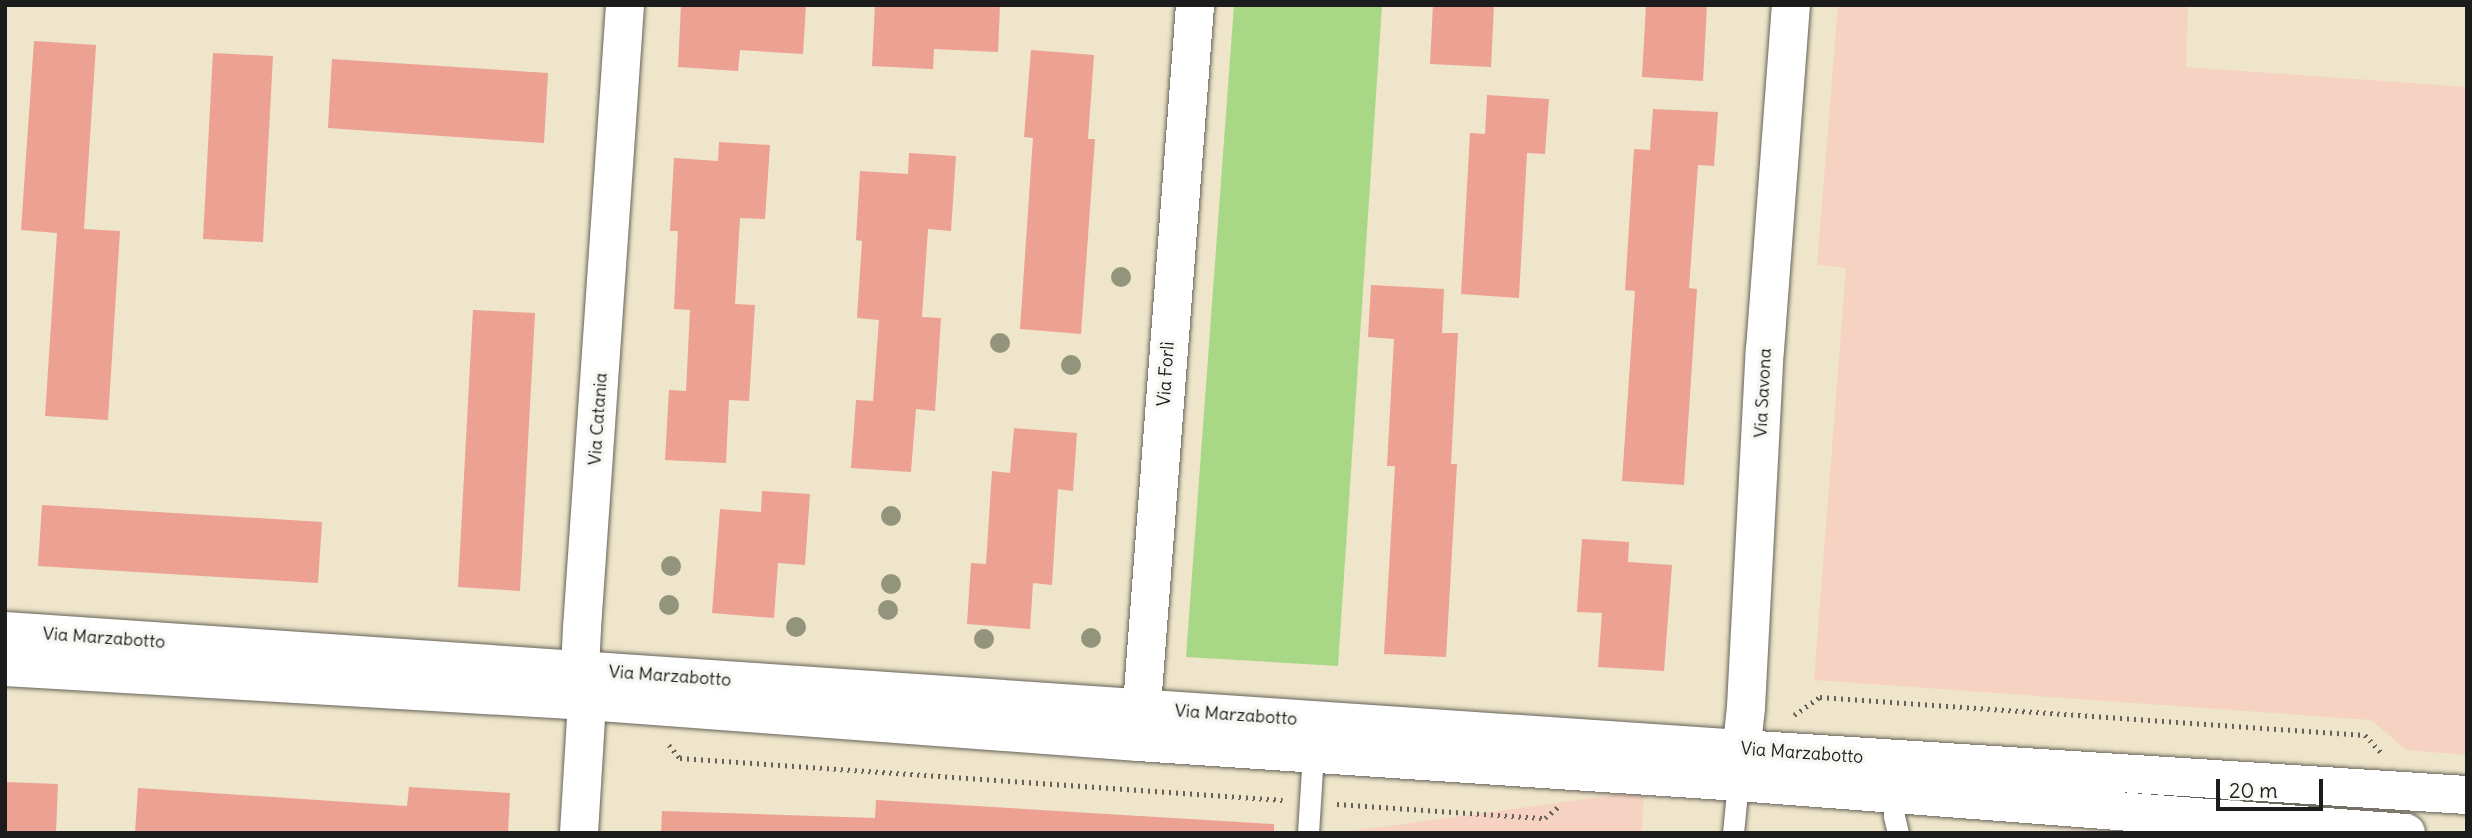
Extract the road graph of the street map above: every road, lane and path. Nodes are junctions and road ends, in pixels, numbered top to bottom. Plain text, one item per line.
1 (625, 5) edge
2 (1195, 5) edge
3 (1791, 5) edge
4 (5, 631) edge
5 (5, 667) edge
6 (584, 685) junction
7 (1140, 726) junction
8 (1741, 751) junction
9 (1313, 754) junction
10 (2388, 758) dead end
11 (1895, 794) junction
12 (2467, 794) edge
13 (579, 833) edge
14 (1307, 833) edge
15 (1732, 833) edge
16 (1898, 833) edge
17 (2406, 833) edge

1 - 6 street, Via Catania
2 - 7 street, Via Forlì
3 - 8 street, Via Savona
4 - 6 street, Via Marzabotto
5 - 6 street, Via Marzabotto
6 - 7 street, Via Marzabotto
6 - 13 street, Via Catania
7 - 8 street, Via Marzabotto
7 - 9 street, Via Marzabotto
8 - 9 street, Via Marzabotto
8 - 10 path
8 - 11 street, Via Marzabotto
8 - 12 street, Via Marzabotto
8 - 15 lane
9 - 14 lane
11 - 16 lane
11 - 17 street, Via Marzabotto

